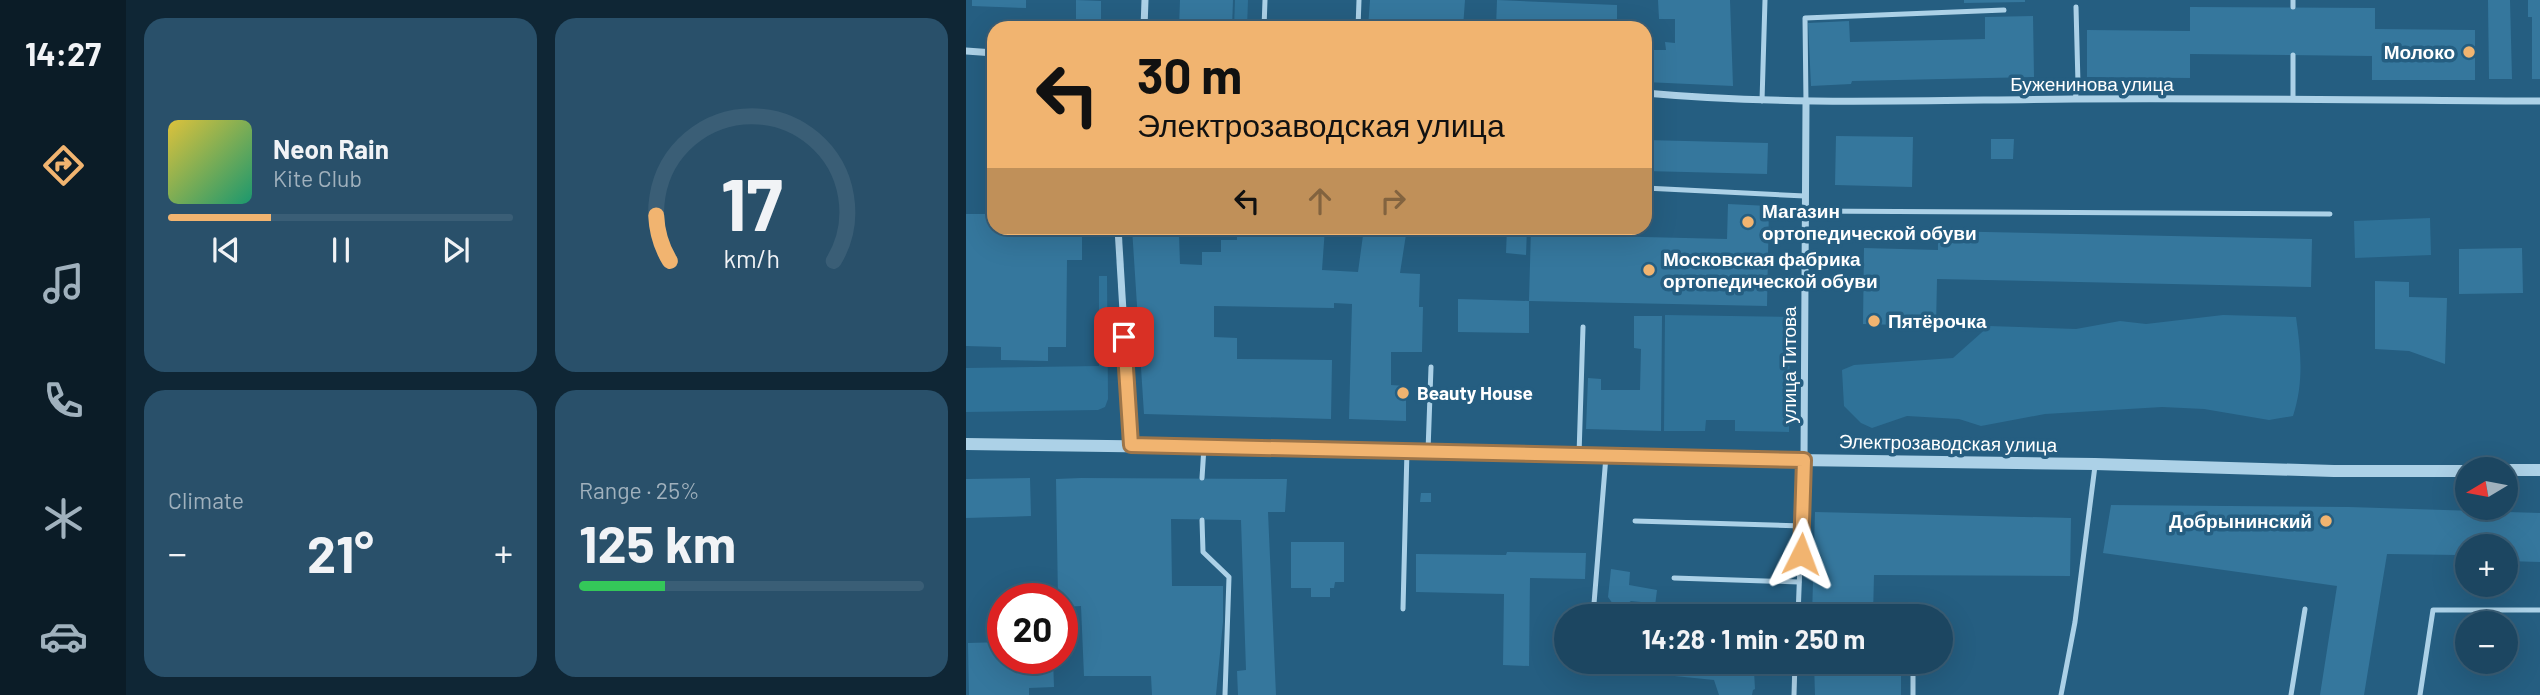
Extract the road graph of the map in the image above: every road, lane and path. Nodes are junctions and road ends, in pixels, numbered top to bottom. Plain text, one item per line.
1 (1145, 0) edge
2 (1265, 0) edge
3 (1359, 0) edge
4 (1765, 0) edge
5 (2293, 0) edge
6 (2076, 7) dead end
7 (2293, 7) dead end
8 (2004, 10) dead end
9 (1144, 21) edge
10 (1264, 21) edge
11 (1358, 21) edge
12 (966, 51) edge
13 (987, 52) edge
14 (2293, 55) dead end
15 (1652, 93) edge
16 (2075, 99) junction
17 (2293, 99) junction
18 (1762, 101) junction
19 (2540, 101) edge
20 (1806, 103) junction
21 (1652, 188) edge
22 (1805, 196) junction
23 (1805, 211) junction
24 (2330, 214) dead end
25 (1118, 235) edge
26 (1583, 327) dead end
27 (1431, 367) dead end
28 (966, 444) edge
29 (1131, 445) junction
30 (1204, 447) junction
31 (1408, 450) junction
32 (1429, 451) junction
33 (1579, 455) junction
34 (1606, 456) junction
35 (1804, 460) junction
36 (2095, 464) junction
37 (2518, 470) edge
38 (2540, 470) edge
39 (2455, 471) edge
40 (1202, 478) dead end
41 (1202, 520) dead end
42 (1635, 521) dead end
43 (1802, 526) junction
44 (1674, 578) dead end
45 (1800, 582) junction
46 (1594, 604) edge
47 (1799, 604) edge
48 (1403, 609) dead end
49 (2305, 609) dead end
50 (2540, 610) edge
51 (1795, 674) edge
52 (1913, 674) edge
53 (1225, 695) edge
54 (1794, 695) edge
55 (1913, 695) edge
56 (2061, 695) edge
57 (2291, 695) edge
58 (2420, 695) edge

1 - 9 street
2 - 10 lane
3 - 11 lane
4 - 18 lane
5 - 7 lane
6 - 16 lane
8 - 20 lane
12 - 13 street
14 - 17 lane
15 - 18 street, Буженинова улица
16 - 17 street, Буженинова улица
16 - 20 street, Буженинова улица
17 - 19 street, Буженинова улица
18 - 20 street, Буженинова улица
20 - 22 street, улица Титова
21 - 22 lane
22 - 23 street, улица Титова
23 - 24 lane
23 - 35 street, улица Титова
25 - 29 street
26 - 33 lane
27 - 32 lane
28 - 29 street, Электрозаводская улица
29 - 30 street, Электрозаводская улица
30 - 31 street, Электрозаводская улица
30 - 40 lane
31 - 32 street, Электрозаводская улица
31 - 48 lane
32 - 33 street, Электрозаводская улица
33 - 34 street, Электрозаводская улица
34 - 35 street, Электрозаводская улица
34 - 46 lane
35 - 36 street, Электрозаводская улица
35 - 43 lane
36 - 39 street, Электрозаводская улица
36 - 56 lane
37 - 38 street
41 - 53 lane
42 - 43 lane
43 - 45 lane
44 - 45 lane
45 - 47 lane
49 - 57 lane
50 - 58 lane
51 - 54 lane
52 - 55 lane

